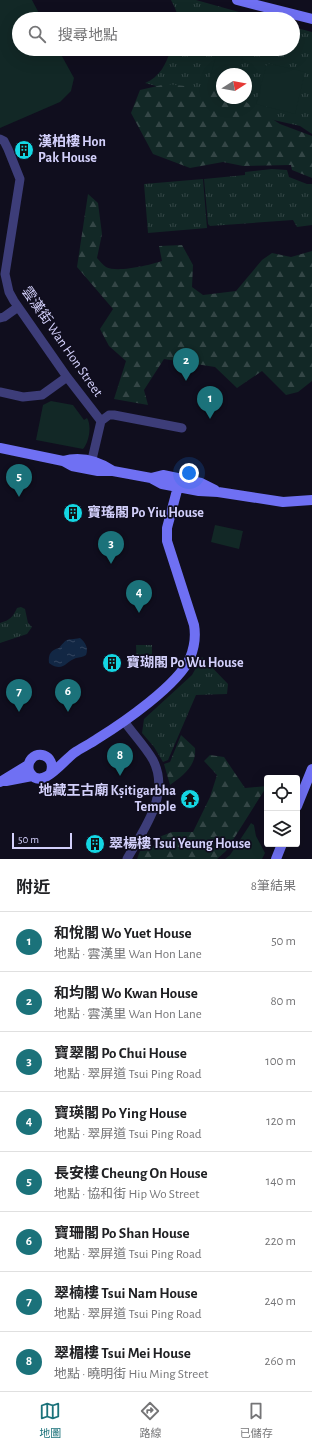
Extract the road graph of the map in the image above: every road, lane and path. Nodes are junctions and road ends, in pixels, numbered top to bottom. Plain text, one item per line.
1 (238, 0) edge
2 (285, 12) edge
3 (300, 16) edge
4 (312, 19) edge
5 (0, 139) edge
6 (3, 274) edge
7 (18, 307) junction
8 (0, 318) edge
9 (67, 377) junction
10 (0, 392) edge
11 (101, 421) junction
12 (182, 428) dead end
13 (0, 448) edge
14 (90, 465) junction
15 (179, 483) junction
16 (312, 500) edge
17 (124, 721) junction
18 (73, 753) junction
19 (49, 758) junction
20 (28, 765) junction
21 (312, 769) edge
22 (51, 772) junction
23 (32, 776) junction
24 (0, 782) edge
25 (300, 799) edge
26 (281, 847) edge
27 (127, 859) edge
28 (276, 859) edge

1 - 2 street
3 - 4 street
5 - 6 street, 雲漢街 Wan Hon Street
6 - 7 street, 雲漢街 Wan Hon Street
7 - 8 street
7 - 9 street, 雲漢街 Wan Hon Street
9 - 10 street
9 - 11 street, 雲漢街 Wan Hon Street
11 - 12 street
11 - 14 street
13 - 14 street
14 - 15 street
15 - 16 street
15 - 17 street
17 - 18 street
17 - 27 street
18 - 19 street
18 - 22 street
19 - 20 street
19 - 22 street
20 - 23 street
20 - 24 street
21 - 25 street
22 - 23 street
23 - 24 street
26 - 28 street

